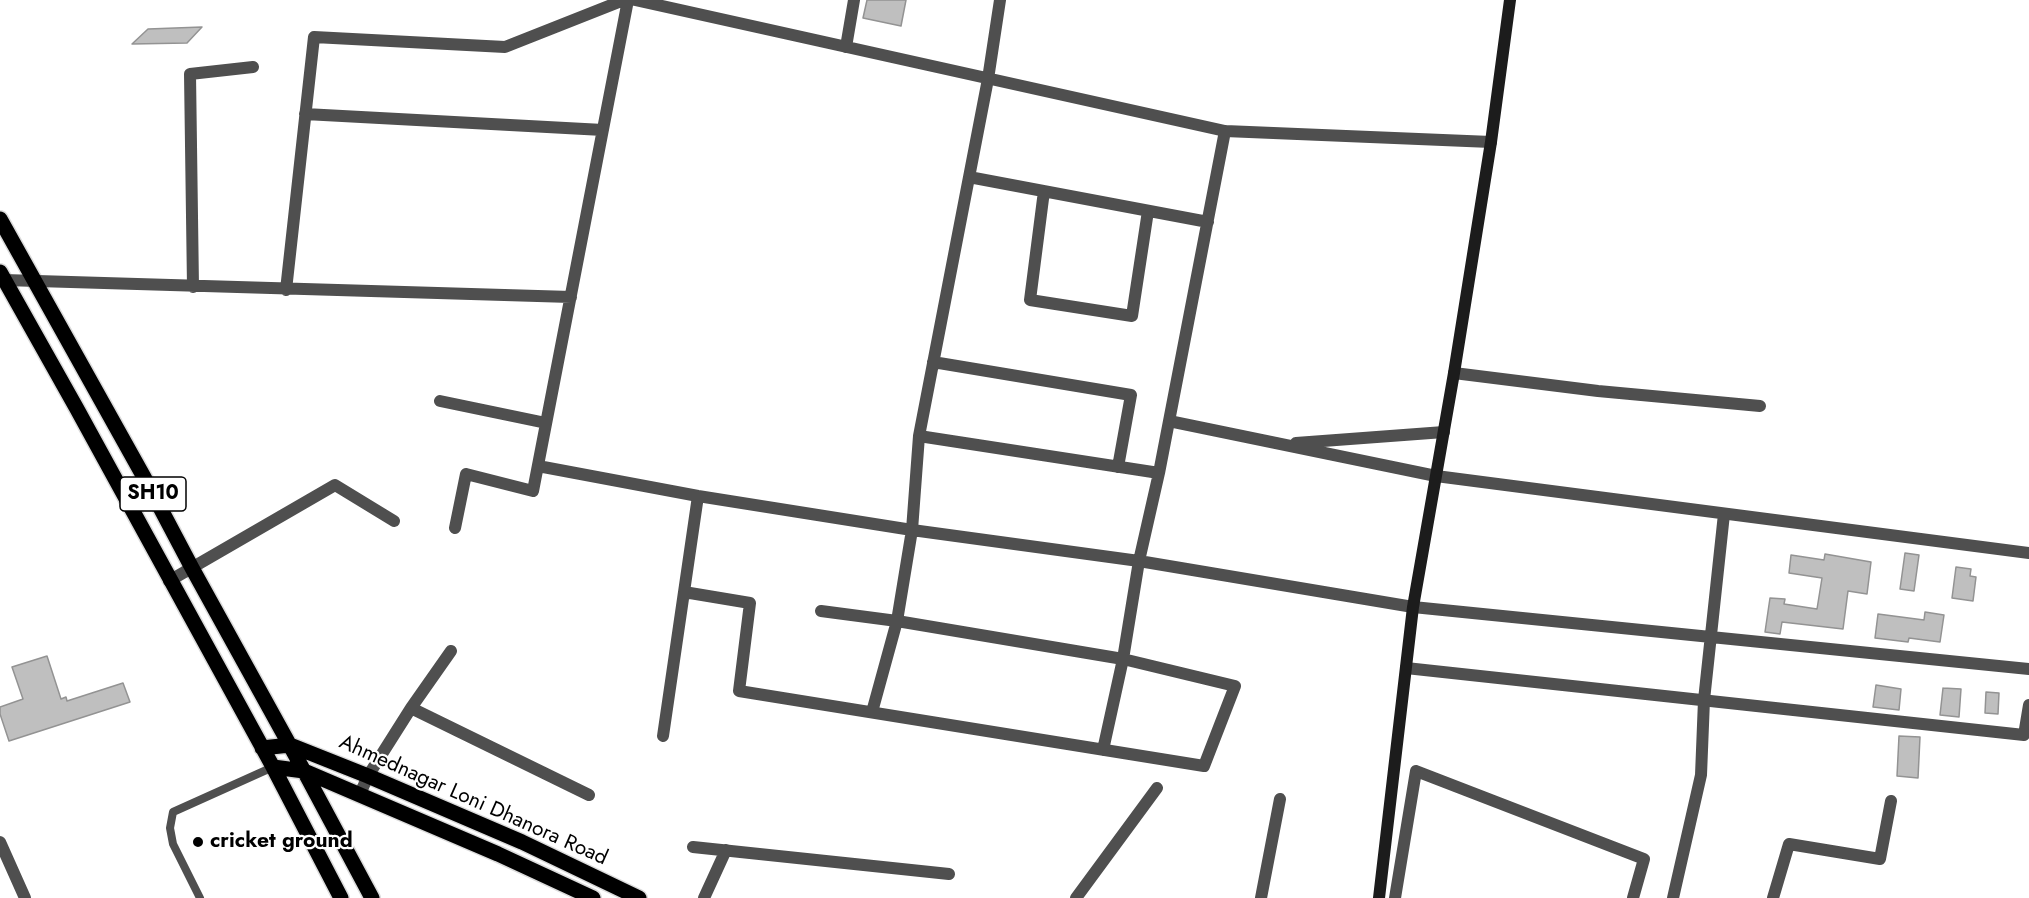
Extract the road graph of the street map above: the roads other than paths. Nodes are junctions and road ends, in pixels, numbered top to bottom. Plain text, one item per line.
1 (626, 0) edge
2 (635, 0) edge
3 (854, 0) edge
4 (1000, 0) edge
5 (1510, 0) edge
6 (846, 47) junction
7 (253, 67) dead end
8 (988, 79) junction
9 (306, 114) junction
10 (603, 129) junction
11 (1225, 131) junction
12 (1491, 142) junction
13 (969, 177) junction
14 (1044, 191) junction
15 (1148, 211) junction
16 (0, 219) edge
17 (1208, 222) junction
18 (2, 276) edge
19 (33, 281) junction
20 (193, 287) junction
21 (286, 290) junction
22 (571, 297) junction
23 (933, 362) junction
24 (1454, 373) junction
25 (440, 401) dead end
26 (1760, 406) dead end
27 (1170, 421) junction
28 (546, 423) junction
29 (1444, 432) junction
30 (919, 436) junction
31 (1279, 444) junction
32 (538, 466) junction
33 (1118, 467) junction
34 (1159, 473) junction
35 (1436, 476) junction
36 (698, 496) junction
37 (1724, 514) junction
38 (394, 521) dead end
39 (455, 528) dead end
40 (912, 530) junction
41 (2029, 553) edge
42 (1139, 561) junction
43 (192, 568) junction
44 (170, 581) junction
45 (684, 592) junction
46 (1413, 607) junction
47 (821, 611) dead end
48 (897, 621) junction
49 (1710, 637) junction
50 (451, 651) dead end
51 (1123, 659) junction
52 (1406, 668) junction
53 (2029, 669) edge
54 (1704, 700) junction
55 (2029, 705) edge
56 (411, 708) junction
57 (872, 712) junction
58 (663, 736) dead end
59 (290, 745) junction
60 (262, 748) junction
61 (1103, 750) junction
62 (273, 767) junction
63 (304, 771) junction
64 (369, 776) junction
65 (1157, 788) dead end
66 (360, 794) junction
67 (589, 795) dead end
68 (1280, 799) dead end
69 (1891, 801) dead end
70 (0, 842) edge
71 (693, 847) dead end
72 (726, 850) junction
73 (949, 874) dead end
74 (25, 898) edge
75 (200, 898) edge
76 (341, 898) edge
77 (372, 898) edge
78 (593, 898) edge
79 (639, 898) edge
80 (704, 898) edge
81 (1076, 898) edge
82 (1261, 898) edge
83 (1379, 898) edge
84 (1395, 898) edge
85 (1633, 898) edge
86 (1673, 898) edge
87 (1773, 898) edge

1 - 9 street
1 - 10 street
2 - 6 street
3 - 6 street
4 - 8 street
5 - 12 street
6 - 8 street
7 - 20 street
8 - 11 street
8 - 13 street
9 - 10 street
9 - 21 street
10 - 22 street
11 - 12 street
11 - 17 street
12 - 24 street
13 - 14 street
13 - 23 street
14 - 15 street
14 - 15 street
15 - 17 street
16 - 19 main road, SH10
17 - 27 street
18 - 19 street
18 - 44 main road, SH10
19 - 20 street
19 - 43 main road, SH10
20 - 21 street
21 - 22 street
22 - 28 street
23 - 30 street
23 - 33 street
24 - 26 street
24 - 29 street
25 - 28 street
27 - 31 street
27 - 34 street
28 - 32 street
29 - 31 street
29 - 35 street
30 - 33 street
30 - 40 street
31 - 35 street
32 - 36 street
32 - 39 street
33 - 34 street
34 - 42 street
35 - 37 street
35 - 46 street
36 - 40 street
36 - 45 street
37 - 41 street
37 - 49 street
38 - 43 street
40 - 42 street
40 - 48 street
42 - 46 street
42 - 51 street
43 - 44 street
43 - 59 main road, SH10
44 - 60 main road, SH10
45 - 57 street
45 - 58 street
46 - 49 street
46 - 52 street
47 - 48 street
48 - 51 street
48 - 57 street
49 - 53 street
49 - 54 street
50 - 56 street
51 - 61 street
51 - 61 street
52 - 54 street
52 - 83 street
54 - 55 street
54 - 86 street
56 - 64 street
56 - 67 street
57 - 61 street
59 - 60 main road, Ahmednagar Loni Dhanora Road
59 - 63 main road, SH10
59 - 64 main road, Ahmednagar Loni Dhanora Road
60 - 62 main road, SH10
62 - 63 main road, Ahmednagar Loni Dhanora Road
62 - 75 lane
62 - 76 main road, SH10
63 - 66 main road, Ahmednagar Loni Dhanora Road
63 - 77 main road, SH10
64 - 66 street
64 - 79 main road, Ahmednagar Loni Dhanora Road
65 - 81 street
66 - 78 main road, Ahmednagar Loni Dhanora Road
68 - 82 street
69 - 87 street
70 - 74 street
71 - 72 street
72 - 73 street
72 - 80 street
84 - 85 street

